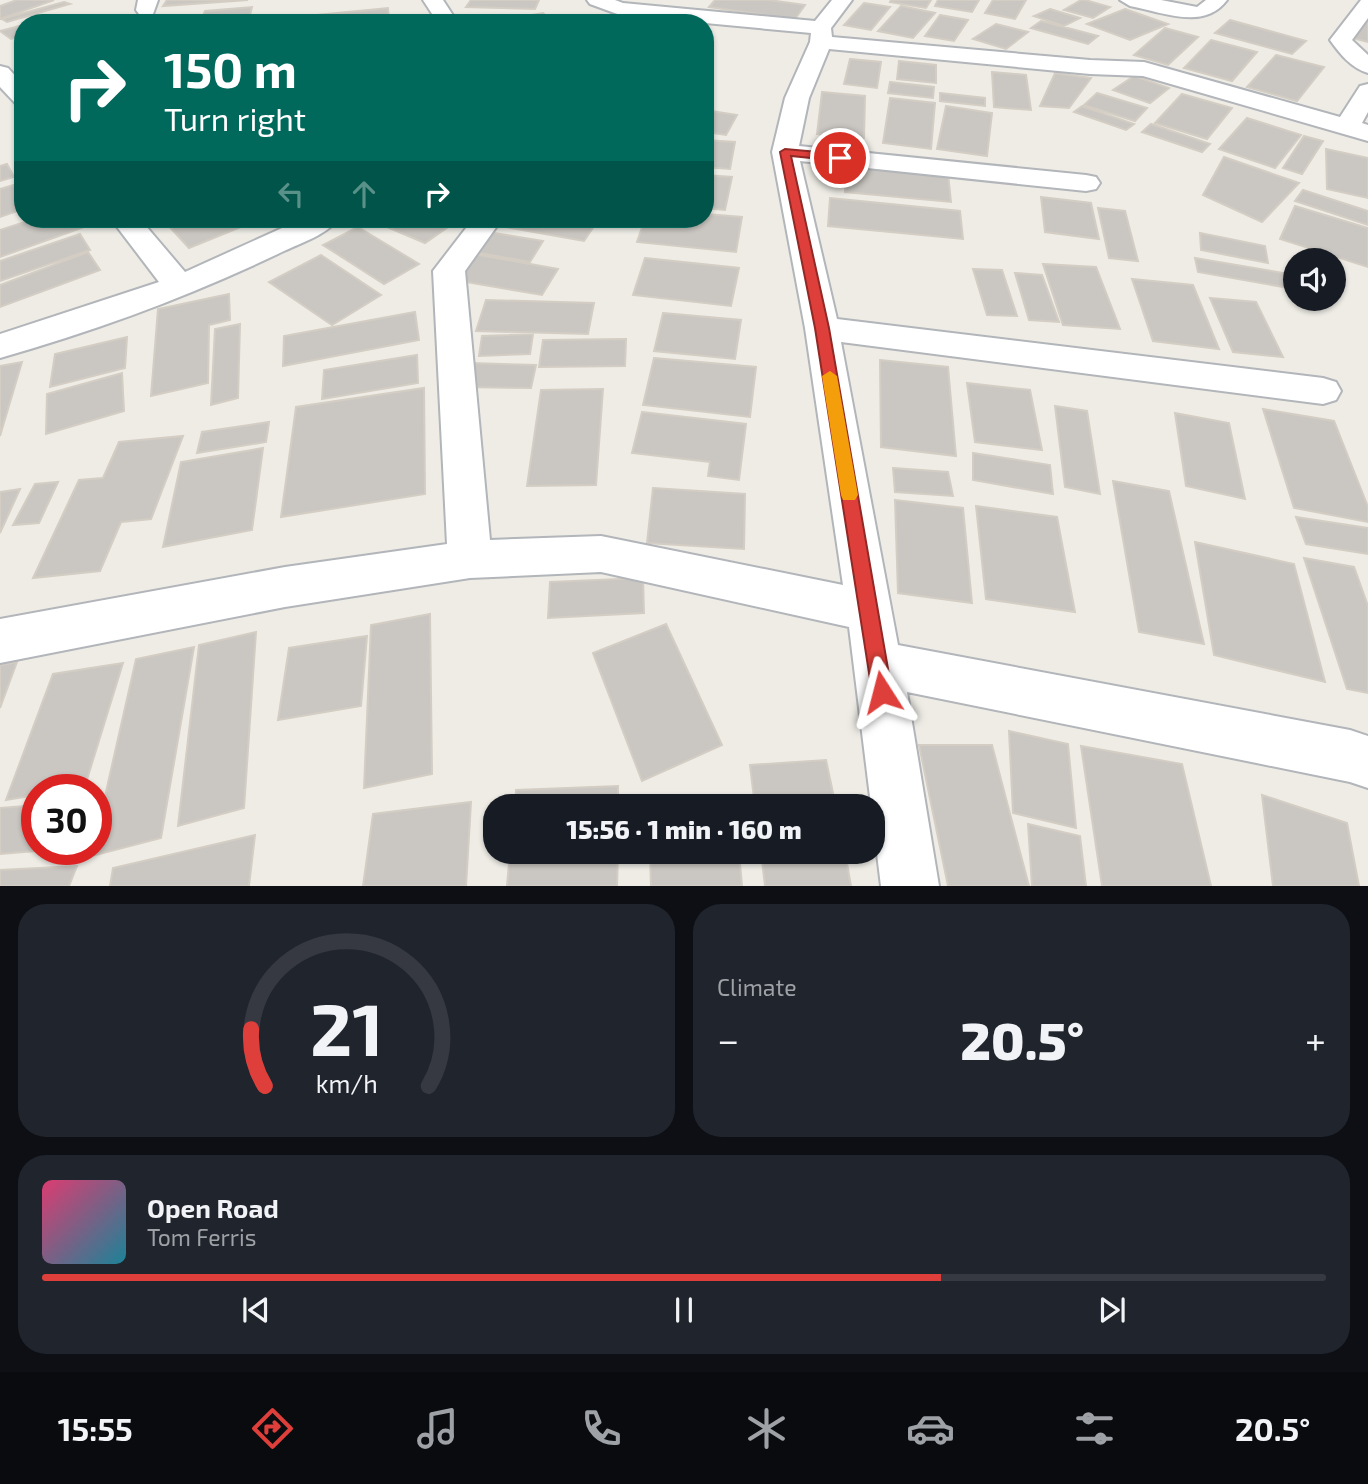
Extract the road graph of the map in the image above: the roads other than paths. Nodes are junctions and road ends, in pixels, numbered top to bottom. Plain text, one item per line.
1 (597, 0) edge
2 (1130, 0) edge
3 (1217, 0) edge
4 (1368, 4) edge
5 (694, 14) edge
6 (714, 15) edge
7 (828, 23) edge
8 (1368, 66) edge
9 (0, 73) edge
10 (14, 88) edge
11 (1368, 91) edge
12 (1358, 130) edge
13 (785, 152) junction
14 (1086, 183) dead end
15 (132, 228) edge
16 (308, 228) edge
17 (481, 228) edge
18 (180, 287) junction
19 (822, 328) junction
20 (0, 346) edge
21 (1323, 391) dead end
22 (470, 559) junction
23 (869, 611) junction
24 (0, 641) edge
25 (878, 664) junction
26 (1368, 762) edge
27 (910, 886) edge

1 - 5 street
2 - 3 street
4 - 8 street
6 - 7 street
7 - 12 street
7 - 13 street
9 - 10 street
11 - 12 street
13 - 14 street
13 - 19 street
15 - 18 street
16 - 18 street
17 - 22 street
18 - 20 street
19 - 21 street
19 - 23 street
22 - 23 street
22 - 24 street
23 - 25 street
25 - 26 street
25 - 27 street

